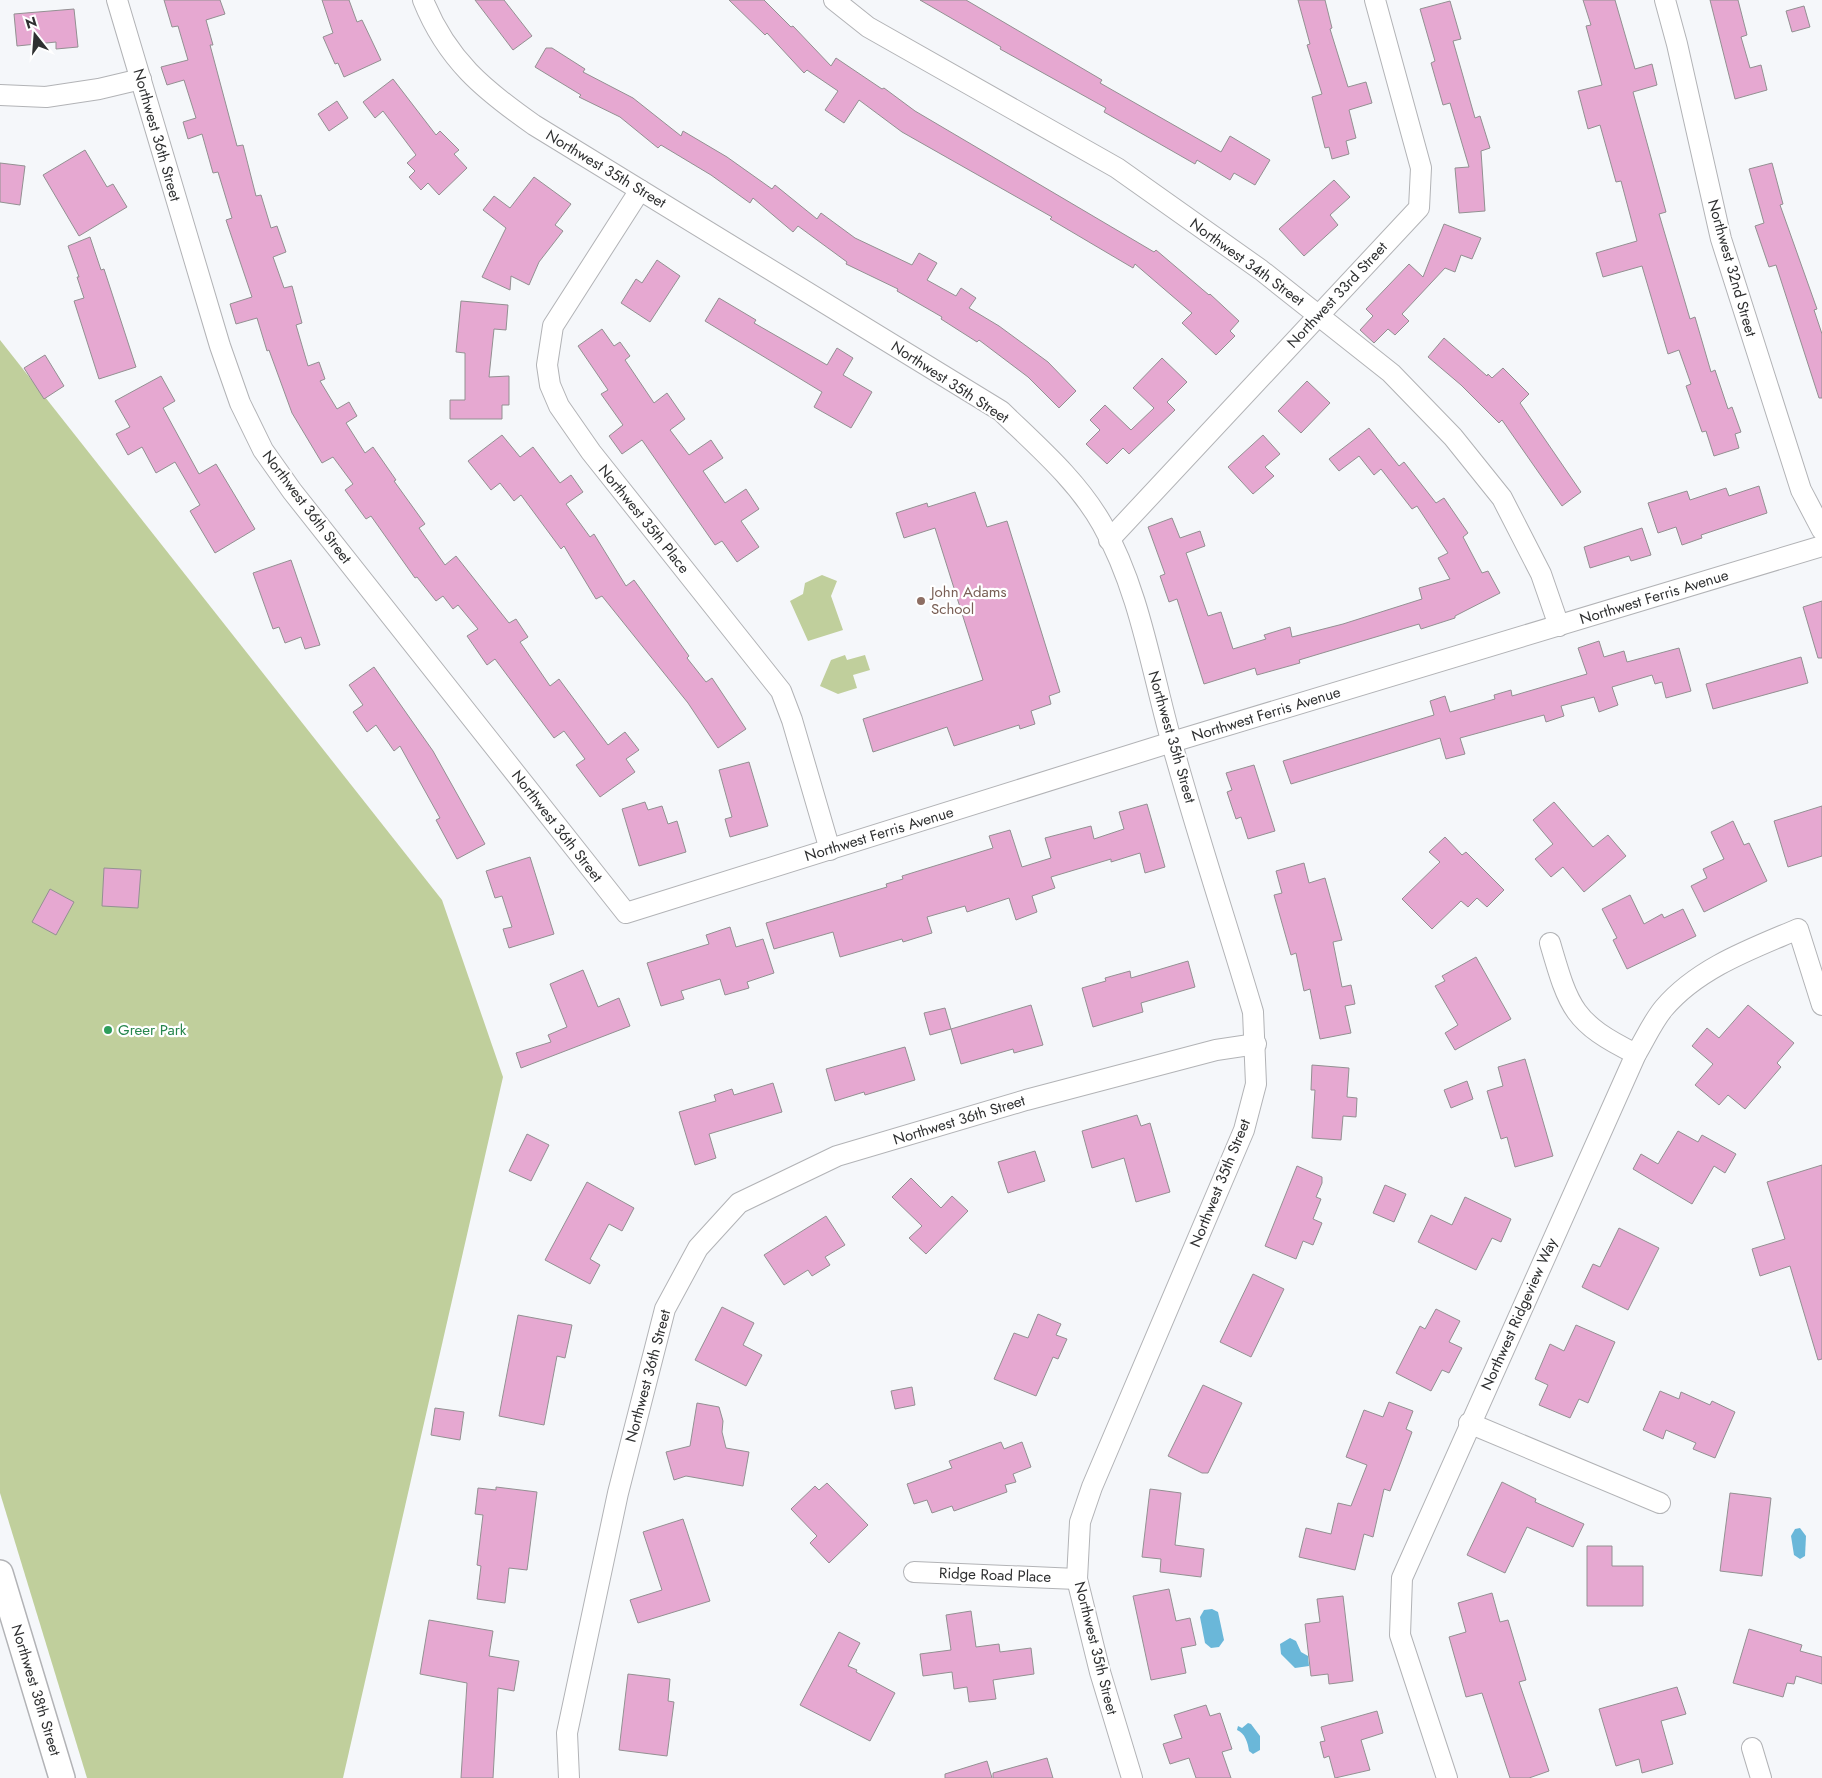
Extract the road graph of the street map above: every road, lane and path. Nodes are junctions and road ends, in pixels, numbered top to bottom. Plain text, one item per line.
1 (117, 0) edge
2 (423, 0) edge
3 (834, 0) edge
4 (1375, 0) edge
5 (1665, 0) edge
6 (141, 79) junction
7 (0, 95) edge
8 (640, 190) junction
9 (1318, 315) junction
10 (1822, 530) edge
11 (1110, 540) junction
12 (1822, 546) edge
13 (1559, 626) junction
14 (1172, 742) junction
15 (830, 850) junction
16 (626, 913) joint
17 (1550, 943) dead end
18 (1822, 1005) edge
19 (1256, 1044) junction
20 (1636, 1054) junction
21 (1470, 1423) junction
22 (1660, 1503) dead end
23 (914, 1572) dead end
24 (0, 1573) edge
25 (1077, 1578) junction
26 (8, 1626) edge
27 (1752, 1748) dead end
28 (62, 1778) edge
29 (569, 1778) edge
30 (1132, 1778) edge
31 (1447, 1778) edge
32 (1761, 1778) edge

1 - 6 street, Northwest 36th Street
2 - 8 street, Northwest 35th Street
3 - 9 street, Northwest 34th Street
4 - 9 street, Northwest 33rd Street
5 - 10 street, Northwest 32nd Street
6 - 7 street
6 - 16 street, Northwest 36th Street
8 - 11 street, Northwest 35th Street
8 - 15 street, Northwest 35th Place
9 - 11 street, Northwest 33rd Street
9 - 13 street, Northwest 34th Street
11 - 14 street, Northwest 35th Street
12 - 13 street, Northwest Ferris Avenue
13 - 14 street, Northwest Ferris Avenue
14 - 15 street, Northwest Ferris Avenue
14 - 19 street, Northwest 35th Street
15 - 16 street, Northwest Ferris Avenue
17 - 20 street
18 - 20 street, Northwest Ridgeview Way
19 - 25 street, Northwest 35th Street
19 - 29 street, Northwest 36th Street
20 - 21 street, Northwest Ridgeview Way
21 - 22 street
21 - 31 street, Northwest Ridgeview Way
23 - 25 street, Ridge Road Place
24 - 26 main road, Northwest 38th Street
25 - 30 street, Northwest 35th Street
26 - 28 main road, Northwest 38th Street
27 - 32 street

